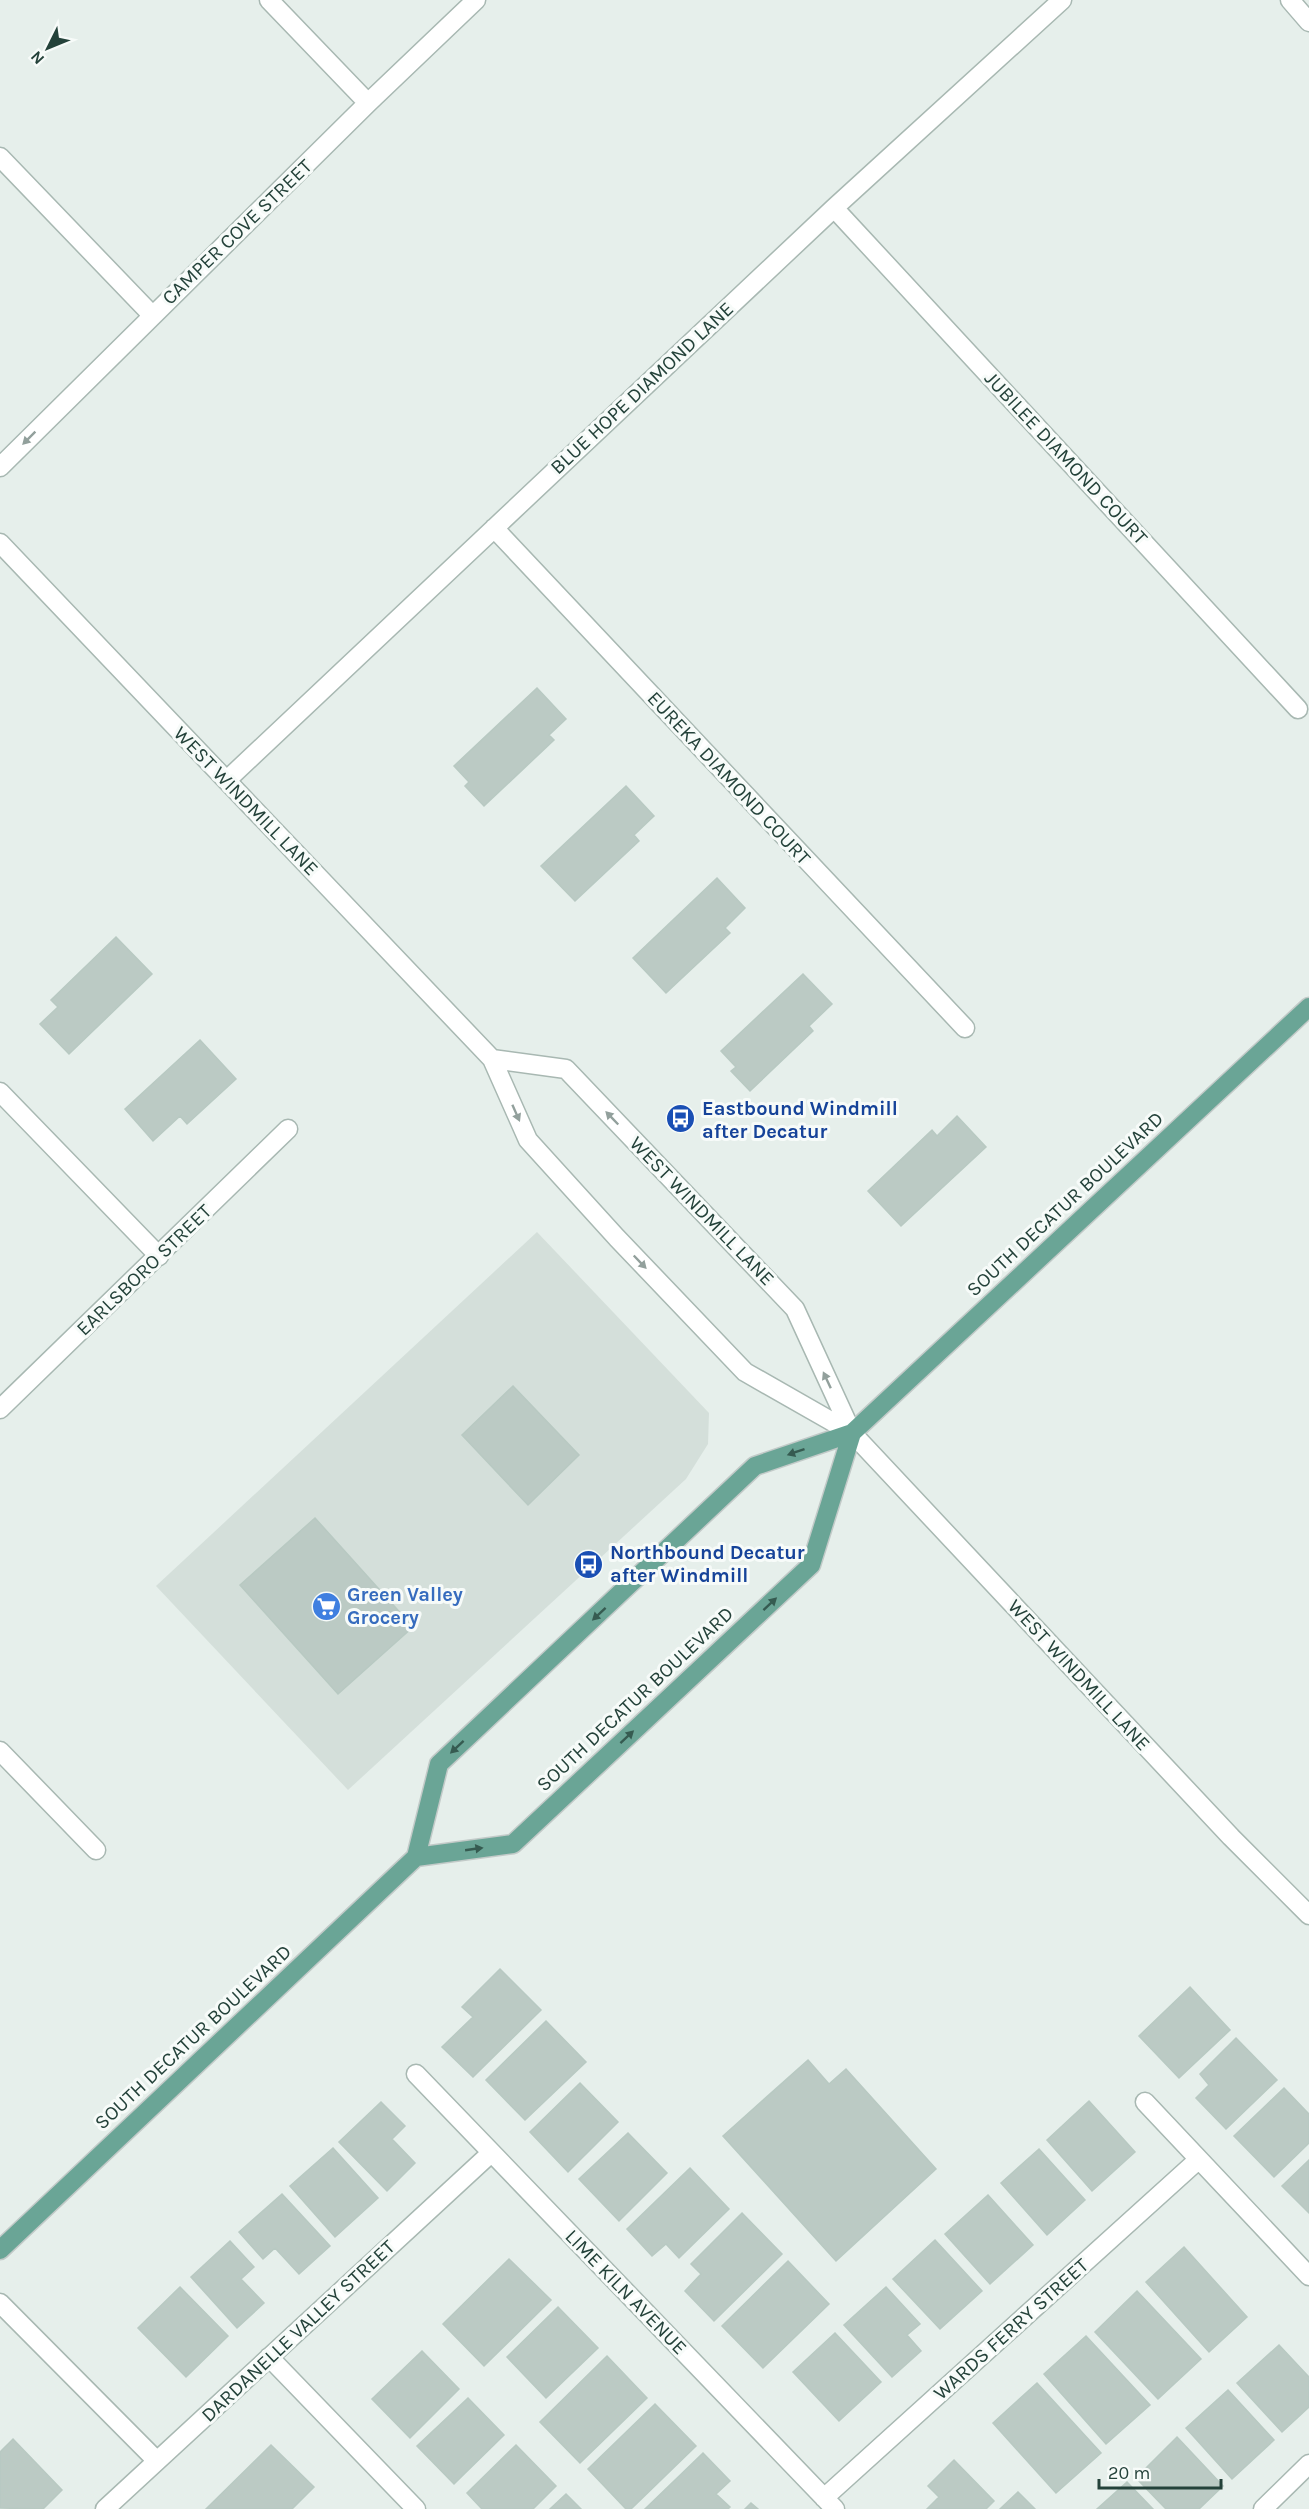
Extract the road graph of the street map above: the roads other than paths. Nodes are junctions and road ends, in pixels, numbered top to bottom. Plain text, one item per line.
1 (269, 0) edge
2 (476, 0) edge
3 (1062, 0) edge
4 (1290, 0) edge
5 (1309, 22) edge
6 (368, 103) junction
7 (0, 157) edge
8 (834, 208) junction
9 (152, 315) junction
10 (0, 466) edge
11 (494, 528) junction
12 (0, 543) edge
13 (1298, 709) dead end
14 (226, 780) junction
15 (1309, 1007) edge
16 (965, 1028) dead end
17 (492, 1059) junction
18 (0, 1092) edge
19 (288, 1129) dead end
20 (159, 1256) junction
21 (0, 1409) edge
22 (852, 1433) junction
23 (0, 1751) edge
24 (96, 1850) dead end
25 (417, 1857) junction
26 (1309, 1915) edge
27 (416, 2074) dead end
28 (1144, 2102) dead end
29 (491, 2152) junction
30 (1198, 2160) junction
31 (0, 2250) edge
32 (1309, 2276) edge
33 (0, 2302) edge
34 (269, 2357) junction
35 (157, 2461) junction
36 (1309, 2464) edge
37 (830, 2503) edge
38 (105, 2509) edge
39 (416, 2509) edge
40 (1263, 2509) edge

1 - 6 street
2 - 6 street, CAMPER COVE STREET
3 - 8 street, BLUE HOPE DIAMOND LANE
4 - 5 street
6 - 9 street, CAMPER COVE STREET
7 - 9 street
8 - 11 street, BLUE HOPE DIAMOND LANE
8 - 13 street, JUBILEE DIAMOND COURT
9 -> 10 street, CAMPER COVE STREET
11 - 14 street, BLUE HOPE DIAMOND LANE
11 - 16 street, EUREKA DIAMOND COURT
12 - 14 street, WEST WINDMILL LANE
14 - 17 street, WEST WINDMILL LANE
15 - 22 main road, SOUTH DECATUR BOULEVARD
17 -> 22 street, WEST WINDMILL LANE
22 -> 17 street, WEST WINDMILL LANE
18 - 20 street
19 - 20 street, EARLSBORO STREET
20 - 21 street, EARLSBORO STREET
22 -> 25 main road, SOUTH DECATUR BOULEVARD
25 -> 22 main road, SOUTH DECATUR BOULEVARD
22 - 26 street, WEST WINDMILL LANE
23 - 24 street
25 - 31 main road, SOUTH DECATUR BOULEVARD
27 - 29 street, LIME KILN AVENUE
28 - 30 street
29 - 34 street, DARDANELLE VALLEY STREET
29 - 37 street, LIME KILN AVENUE
30 - 32 street
30 - 37 street, WARDS FERRY STREET
33 - 35 street
34 - 35 street, DARDANELLE VALLEY STREET
34 - 39 street
35 - 38 street, DARDANELLE VALLEY STREET
36 - 40 street

